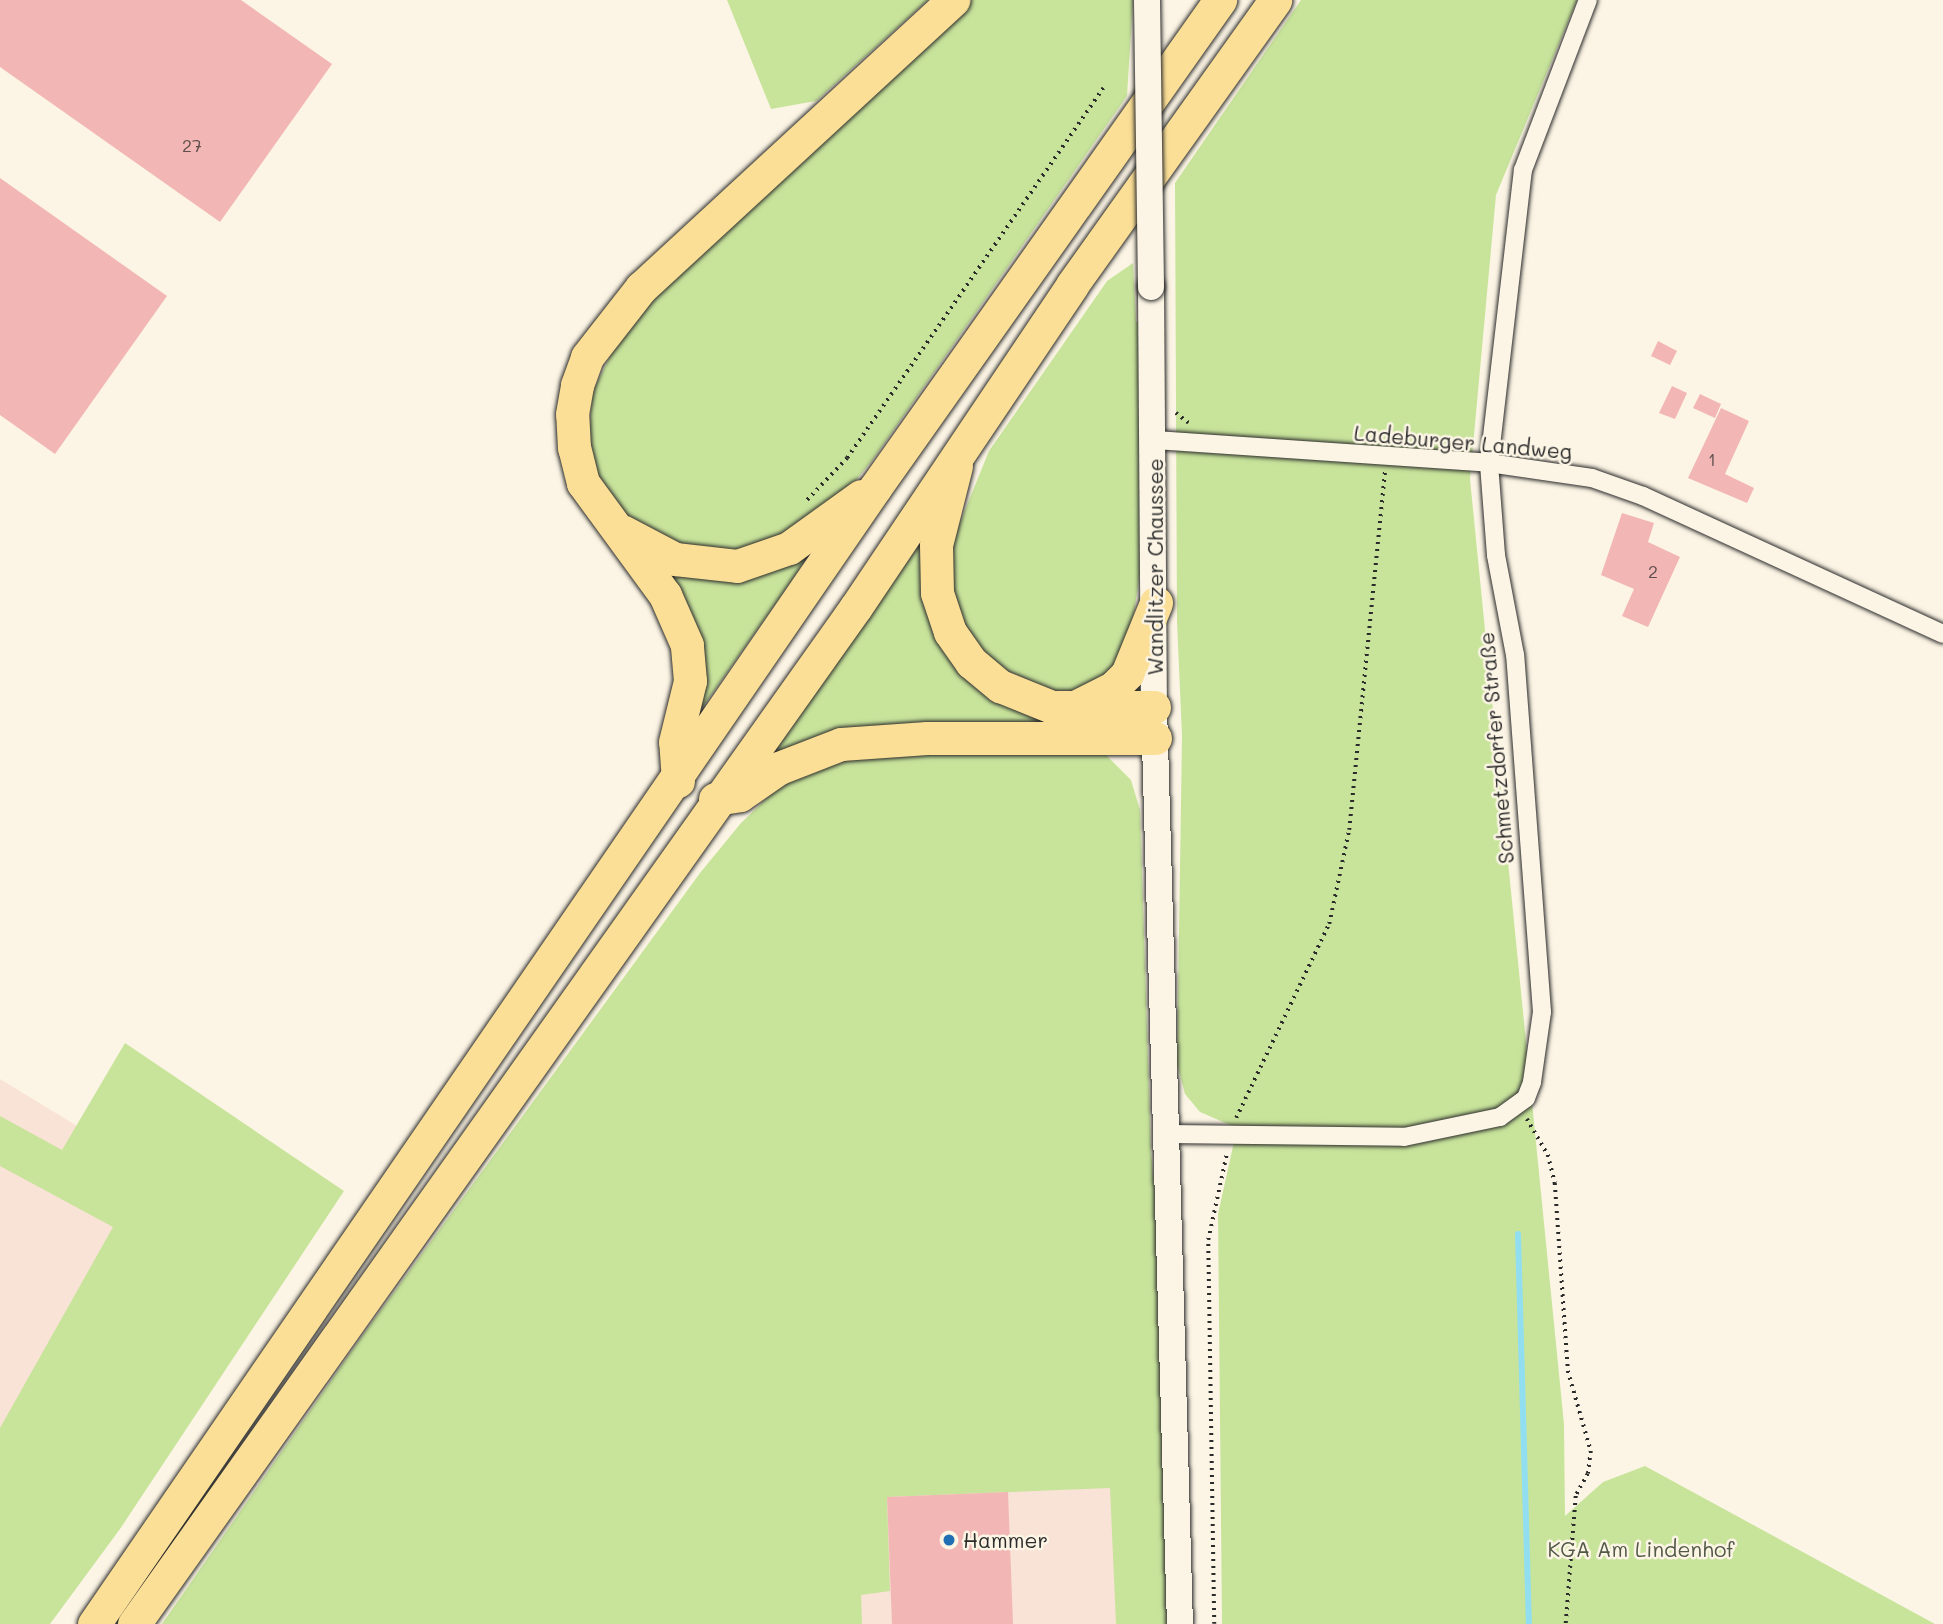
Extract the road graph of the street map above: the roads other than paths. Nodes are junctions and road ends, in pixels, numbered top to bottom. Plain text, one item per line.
1 (953, 0) edge
2 (1147, 0) edge
3 (1220, 0) edge
4 (1275, 0) edge
5 (1588, 0) edge
6 (1155, 440) junction
7 (956, 453) junction
8 (1489, 463) junction
9 (875, 488) junction
10 (608, 522) junction
11 (1156, 603) junction
12 (1943, 634) edge
13 (1065, 709) junction
14 (1155, 723) junction
15 (678, 781) junction
16 (715, 799) junction
17 (1169, 1134) junction
18 (94, 1624) edge
19 (134, 1624) edge
20 (1180, 1624) edge

1 - 10 highway
2 - 6 main road, Wandlitzer Chaussee, bridge
3 - 9 highway
4 - 7 highway
5 - 8 street, Schmetzdorfer Straße
6 - 8 street, Ladeburger Landweg
6 - 11 main road, Wandlitzer Chaussee
7 - 13 highway
7 - 16 highway
8 - 12 street, Ladeburger Landweg
8 - 17 street, Schmetzdorfer Straße
9 - 10 highway
9 - 15 highway
10 - 15 highway
11 - 13 highway
11 - 14 main road, Wandlitzer Chaussee
13 - 14 highway
14 - 16 highway
14 - 17 main road, Wandlitzer Chaussee
15 - 18 highway
16 - 19 highway
17 - 20 main road, Wandlitzer Chaussee

